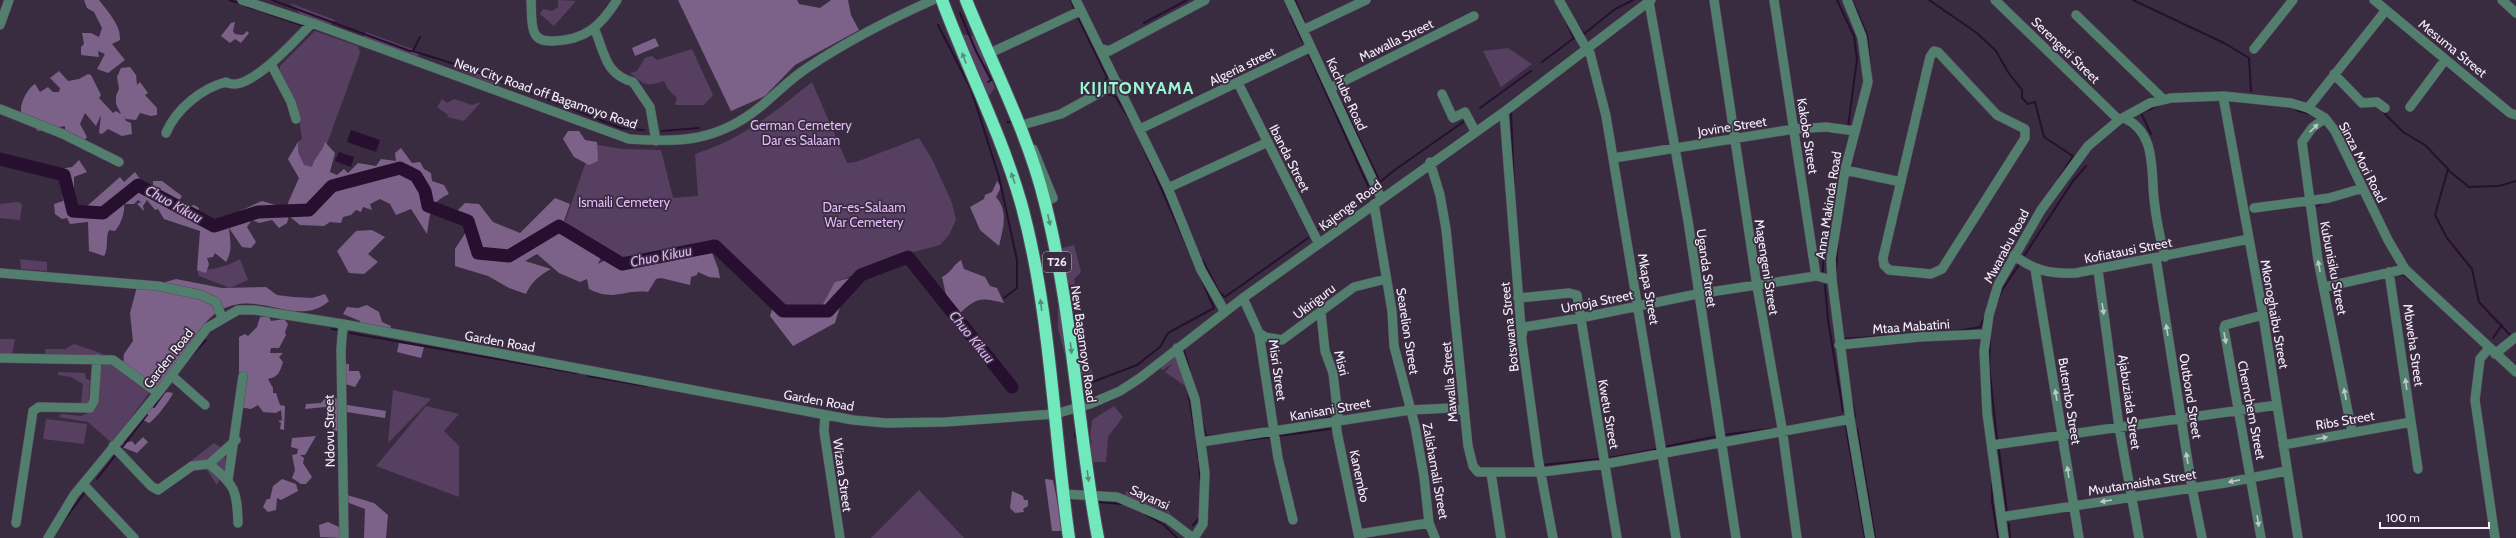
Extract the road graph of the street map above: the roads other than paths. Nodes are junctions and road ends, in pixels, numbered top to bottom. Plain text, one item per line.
1 (9, 0) edge
2 (242, 0) edge
3 (531, 0) edge
4 (617, 0) edge
5 (933, 0) edge
6 (942, 0) edge
7 (966, 0) edge
8 (970, 0) edge
9 (1076, 0) edge
10 (1205, 0) edge
11 (1289, 0) edge
12 (1366, 0) edge
13 (1559, 0) edge
14 (1714, 0) edge
15 (1774, 0) edge
16 (1846, 0) edge
17 (1995, 0) edge
18 (2293, 0) edge
19 (2374, 0) edge
20 (2502, 0) edge
21 (1650, 1) edge
22 (2386, 10) junction
23 (1080, 11) junction
24 (2516, 12) edge
25 (1474, 16) dead end
26 (2076, 16) dead end
27 (312, 23) junction
28 (0, 25) edge
29 (594, 28) junction
30 (1303, 30) junction
31 (1311, 47) junction
32 (1100, 48) junction
33 (1586, 48) junction
34 (2254, 49) dead end
35 (990, 53) junction
36 (2445, 60) junction
37 (271, 64) junction
38 (2334, 74) junction
39 (1238, 83) junction
40 (1119, 84) junction
41 (1330, 88) junction
42 (1442, 94) dead end
43 (2223, 96) junction
44 (2162, 98) junction
45 (2410, 107) dead end
46 (2308, 108) junction
47 (2385, 108) dead end
48 (0, 109) edge
49 (1504, 112) junction
50 (2516, 115) edge
51 (2325, 118) junction
52 (296, 119) dead end
53 (2122, 119) junction
54 (1022, 125) junction
55 (1140, 129) junction
56 (1794, 129) junction
57 (1475, 131) junction
58 (1855, 131) junction
59 (166, 133) dead end
60 (1735, 139) junction
61 (656, 141) junction
62 (1268, 142) junction
63 (1674, 148) junction
64 (1614, 158) junction
65 (119, 162) dead end
66 (1430, 162) junction
67 (1845, 170) junction
68 (1901, 182) junction
69 (1168, 188) junction
70 (2363, 188) junction
71 (1377, 201) junction
72 (2309, 201) junction
73 (1045, 202) junction
74 (2254, 208) dead end
75 (2249, 239) junction
76 (1319, 244) junction
77 (2014, 255) junction
78 (2161, 257) junction
79 (2035, 269) junction
80 (2405, 269) junction
81 (2098, 270) junction
82 (2390, 272) junction
83 (0, 273) edge
84 (1816, 276) junction
85 (1386, 278) junction
86 (1832, 280) junction
87 (1757, 286) junction
88 (2325, 287) junction
89 (1697, 294) junction
90 (1243, 298) junction
91 (1518, 298) junction
92 (1639, 306) junction
93 (1226, 312) junction
94 (1321, 313) junction
95 (2263, 316) junction
96 (222, 318) junction
97 (1580, 318) junction
98 (344, 324) junction
99 (1259, 333) junction
100 (1985, 334) junction
101 (2516, 337) edge
102 (1522, 341) junction
103 (1839, 345) junction
104 (1177, 348) junction
105 (2492, 351) junction
106 (0, 358) edge
107 (96, 359) junction
108 (2516, 372) edge
109 (171, 375) junction
110 (243, 376) dead end
111 (158, 393) junction
112 (205, 405) dead end
113 (2277, 405) junction
114 (1078, 407) junction
115 (1410, 410) junction
116 (1464, 411) junction
117 (2239, 412) junction
118 (1055, 414) junction
119 (825, 415) junction
120 (1850, 419) junction
121 (1336, 420) junction
122 (2182, 420) junction
123 (2411, 422) junction
124 (2119, 427) junction
125 (1783, 431) junction
126 (1274, 432) junction
127 (2352, 432) junction
128 (2062, 434) junction
129 (236, 440) junction
130 (1200, 442) junction
131 (1723, 442) junction
132 (1993, 445) junction
133 (2283, 445) junction
134 (113, 446) junction
135 (1663, 453) junction
136 (208, 464) junction
137 (1604, 464) junction
138 (2418, 469) dead end
139 (2286, 471) junction
140 (1542, 472) junction
141 (1492, 473) junction
142 (2251, 478) junction
143 (228, 480) junction
144 (83, 484) junction
145 (2192, 488) junction
146 (1063, 494) junction
147 (1091, 497) junction
148 (2132, 497) junction
149 (2074, 506) junction
150 (2001, 517) junction
151 (1293, 520) dead end
152 (16, 523) dead end
153 (238, 523) dead end
154 (1429, 523) junction
155 (1359, 536) edge
156 (48, 538) edge
157 (134, 538) edge
158 (344, 538) edge
159 (840, 538) edge
160 (1069, 538) edge
161 (1098, 538) edge
162 (1193, 538) edge
163 (1435, 538) edge
164 (1501, 538) edge
165 (1553, 538) edge
166 (1617, 538) edge
167 (1676, 538) edge
168 (1736, 538) edge
169 (1797, 538) edge
170 (1870, 538) edge
171 (2004, 538) edge
172 (2079, 538) edge
173 (2139, 538) edge
174 (2202, 538) edge
175 (2261, 538) edge
176 (2298, 538) edge
177 (2495, 538) edge

1 - 28 street
2 - 27 street, New City Road off Bagamoyo Road
3 - 29 street
4 - 29 street
5 - 61 street, New City Road off Bagamoyo Road
118 -> 6 highway, T26
7 - 35 highway, New Bagamoyo Road / T26
8 - 35 street
9 - 23 street
10 - 32 street
11 - 30 street, Kachube Road
12 - 30 street
13 - 33 street, Mkapa Street
14 - 60 street, Magengeni Street
15 - 56 street, Kakobe Street
16 - 58 street, Anna Makinda Road
17 - 53 street, Serengeti Street
18 - 34 street
19 - 22 street, Mesuma Street
20 - 24 street
21 - 33 street, Kajenge Road
21 - 63 street, Uganda Street
22 - 36 street, Mesuma Street
22 - 38 street
23 - 32 street
23 - 35 street
25 - 41 street, Mawalla Street
26 - 44 street
27 - 37 street
27 - 61 street, New City Road off Bagamoyo Road
29 - 61 street
30 - 31 street, Kachube Road
31 - 39 street, Algeria street
31 - 41 street, Kachube Road
32 - 40 street
33 - 49 street, Kajenge Road
33 - 64 street, Mkapa Street
35 - 54 street
35 - 73 highway, New Bagamoyo Road / T26
36 - 45 street
36 - 50 street, Mesuma Street
37 - 52 street
37 - 59 street
38 - 46 street
38 - 47 street
39 - 55 street, Algeria street
39 - 62 street, Ibanda Street
40 - 54 street
40 - 55 street
41 - 71 street, Kachube Road
42 - 57 street
43 - 44 street, Sinza Mori Road
43 - 46 street, Sinza Mori Road
43 - 75 street, Mkonoghaibu Street
44 - 53 street, Sinza Mori Road
46 - 51 street, Sinza Mori Road
48 - 65 street
49 - 57 street, Kajenge Road
49 - 91 street, Botswana Street
51 - 70 street, Sinza Mori Road
72 -> 51 street, Kubunisiku Street
53 - 77 street, Mwarabu Road
53 - 78 street, Serengeti Street
54 - 73 street
55 - 69 street
56 - 58 street, Jovine Street
56 - 60 street, Jovine Street
56 - 84 street, Kakobe Street
57 - 66 street, Kajenge Road
58 - 67 street, Anna Makinda Road
60 - 63 street, Jovine Street
60 - 87 street, Magengeni Street
62 - 69 street
62 - 76 street, Ibanda Street
63 - 64 street, Jovine Street
63 - 89 street, Uganda Street
64 - 92 street, Mkapa Street
66 - 71 street, Kajenge Road
66 - 116 street, Mawalla Street
67 - 68 street
67 - 86 street, Anna Makinda Road
68 - 68 street
69 - 93 street
70 - 72 street
70 - 80 street, Sinza Mori Road
71 - 76 street, Kajenge Road
71 - 85 street, Kachube Road
72 - 74 street
88 -> 72 street, Kubunisiku Street
73 -> 114 highway, New Bagamoyo Road / T26
75 - 78 street, Kofiatausi Street
75 - 95 street, Mkonoghaibu Street
76 - 90 street, Kajenge Road
77 - 79 street, Kofiatausi Street
77 - 100 street, Mwarabu Road
78 - 81 street, Kofiatausi Street
122 -> 78 street, Outbond Street
79 - 81 street, Kofiatausi Street
128 -> 79 street, Butembo Street
80 - 82 street
80 - 105 street, Sinza Mori Road
81 -> 124 street, Ajabuziada Street
82 - 88 street
123 -> 82 street, Mbweha Street
83 - 96 street
84 - 86 street, Umoja Street
84 - 87 street, Umoja Street
85 - 94 street, Ukiriguru
85 - 115 street, Searelion Street
86 - 103 street, Anna Makinda Road
87 - 89 street, Umoja Street
87 - 125 street, Magengeni Street
127 -> 88 street, Kubunisiku Street
89 - 92 street, Umoja Street
89 - 131 street, Uganda Street
90 - 93 street, Kajenge Road
90 - 99 street, Misri Street
91 - 97 street, Kwetu Street
91 - 102 street, Botswana Street
92 - 97 street, Umoja Street
92 - 135 street, Mkapa Street
93 - 104 street, Kajenge Road
94 - 99 street, Ukiriguru
94 - 121 street, Misri
95 - 113 street, Mkonoghaibu Street
95 -> 117 street, Chemchem Street
96 - 98 street, Garden Road
96 - 109 street, Garden Road
97 - 102 street, Umoja Street
97 - 137 street, Kwetu Street
98 - 119 street, Garden Road
98 - 158 street, Ndovu Street
99 - 126 street, Misri Street
100 - 103 street, Mtaa Mabatini
100 - 132 street, Mwarabu Road
101 - 105 street
102 - 140 street, Botswana Street
103 - 120 street, Anna Makinda Road
104 - 114 street, Kajenge Road
104 - 130 street
105 - 108 street, Sinza Mori Road
105 - 177 street
106 - 107 street
107 - 111 street
107 - 152 street
109 - 111 street, Garden Road
109 - 112 street
110 - 129 street
111 - 134 street, Garden Road
113 - 117 street
113 - 133 street, Mkonoghaibu Street
114 - 118 street, Kajenge Road
114 -> 147 highway, New Bagamoyo Road / T26
115 - 116 street, Kanisani Street
115 - 121 street, Kanisani Street
115 - 154 street, Zalishamali Street
116 - 141 street, Mawalla Street
117 - 122 street
117 - 142 street, Chemchem Street
118 - 119 street, Garden Road
118 - 146 highway, T26
119 - 159 street, Wizara Street
120 - 125 street, Mawalla Street
120 - 170 street, Anna Makinda Road
121 - 126 street, Kanisani Street
121 - 155 street, Kanembo
122 - 124 street
145 -> 122 street, Outbond Street
123 - 127 street, Ribs Street
123 - 138 street, Mbweha Street
124 - 128 street
124 - 148 street, Ajabuziada Street
125 - 131 street, Mawalla Street
125 - 169 street, Magengeni Street
126 - 130 street, Kanisani Street
126 - 151 street, Misri Street
133 -> 127 street, Ribs Street
128 - 132 street
149 -> 128 street, Butembo Street
129 - 136 street
129 - 143 street
130 - 162 street
131 - 135 street, Mawalla Street
131 - 168 street, Uganda Street
132 - 150 street, Mwarabu Road
133 - 139 street, Mkonoghaibu Street
134 - 136 street
134 - 144 street, Garden Road
135 - 137 street, Mawalla Street
135 - 167 street, Mkapa Street
136 - 143 street
137 - 140 street, Mawalla Street
137 - 166 street, Kwetu Street
139 - 142 street, Mvutamaisha Street
139 - 176 street, Mkonoghaibu Street
140 - 141 street, Mawalla Street
140 - 165 street, Botswana Street
141 - 164 street
142 -> 145 street, Mvutamaisha Street
142 -> 175 street, Chemchem Street
143 - 153 street
144 - 156 street, Garden Road
144 - 157 street
145 - 148 street, Mvutamaisha Street
145 - 174 street, Outbond Street
146 - 147 street, Sayansi
146 - 160 highway, T26
147 - 161 highway, New Bagamoyo Road / T26
147 - 162 street, Sayansi
148 -> 149 street, Mvutamaisha Street
148 - 173 street, Ajabuziada Street
149 - 150 street, Mvutamaisha Street
149 - 172 street, Butembo Street
150 - 171 street, Mwarabu Road
154 - 155 street
154 - 163 street, Zalishamali Street

